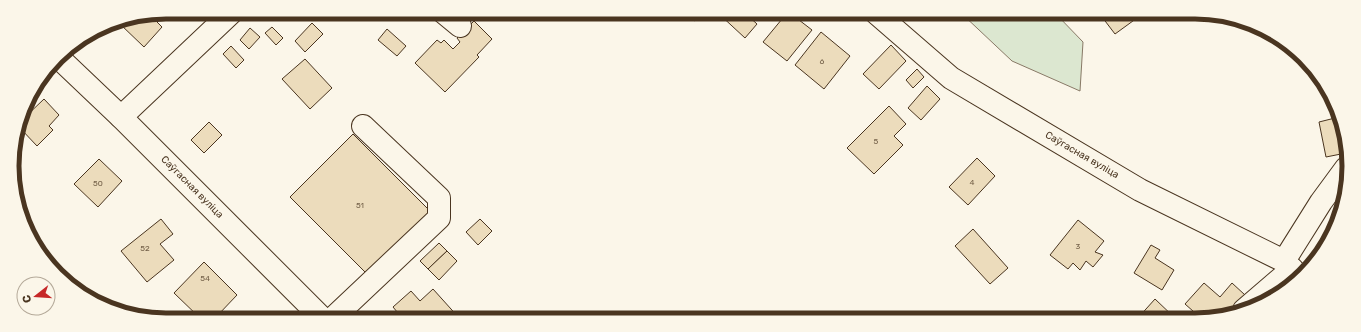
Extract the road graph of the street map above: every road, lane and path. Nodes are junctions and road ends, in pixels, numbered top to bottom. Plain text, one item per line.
1 (225, 19) edge
2 (452, 19) edge
3 (883, 19) edge
4 (460, 26) dead end
5 (63, 61) edge
6 (121, 116) junction
7 (363, 126) dead end
8 (1342, 173) edge
9 (1292, 269) edge
10 (1256, 300) edge
11 (316, 313) edge
12 (338, 313) edge

1 - 6 street
2 - 4 street
3 - 9 street, Саўгасная вуліца
5 - 6 street, Саўгасная вуліца
6 - 11 street, Саўгасная вуліца
7 - 12 street
8 - 9 street
9 - 10 street

